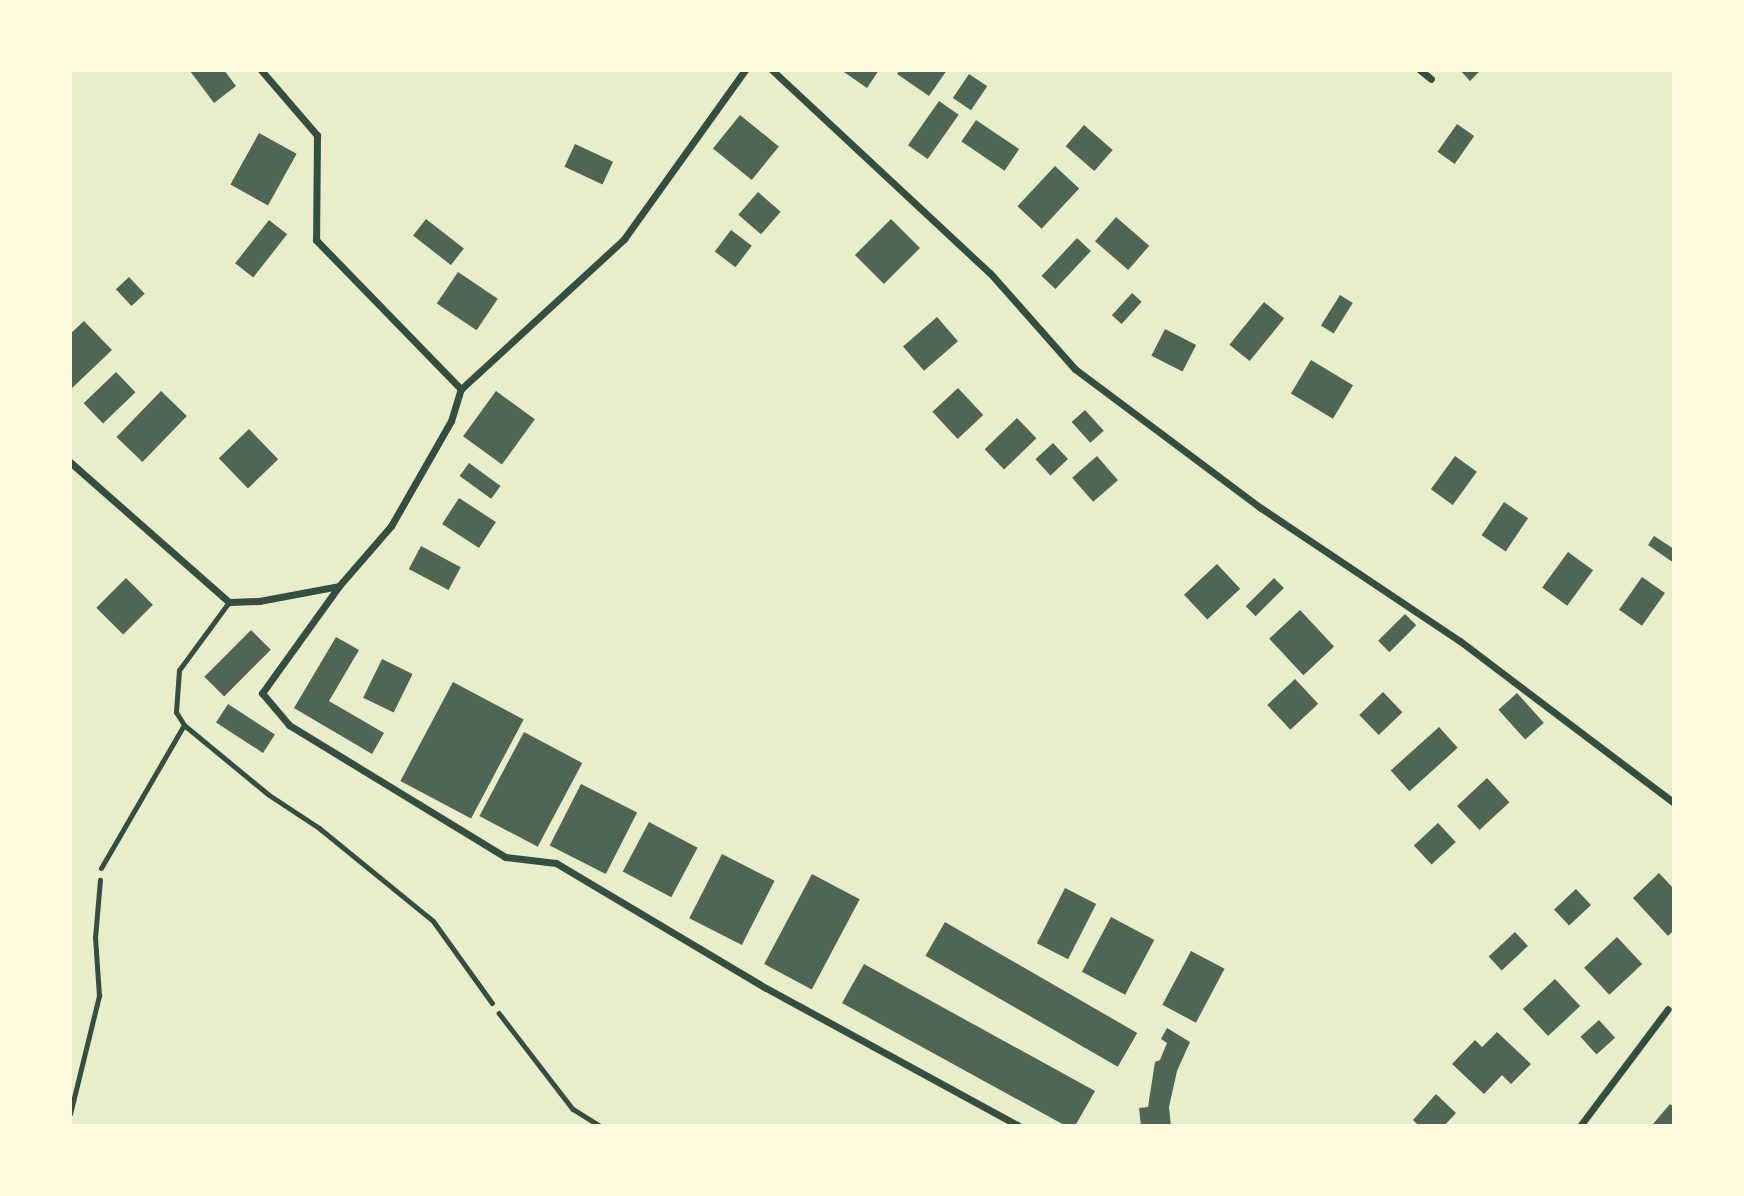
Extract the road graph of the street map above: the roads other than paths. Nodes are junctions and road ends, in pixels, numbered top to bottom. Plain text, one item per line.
1 (261, 70) edge
2 (745, 70) edge
3 (772, 70) edge
4 (1420, 70) edge
5 (1431, 79) dead end
6 (461, 389) junction
7 (70, 462) edge
8 (338, 586) junction
9 (229, 601) junction
10 (184, 725) junction
11 (1674, 803) edge
12 (101, 869) road end
13 (492, 1003) road end
14 (1668, 1009) dead end
15 (1019, 1126) edge
16 (1580, 1126) edge

1 - 6 street
2 - 6 street
3 - 11 street
4 - 5 street
6 - 8 street
7 - 9 street
8 - 9 street
8 - 15 street
9 - 10 lane
10 - 12 lane
10 - 13 lane
14 - 16 street

